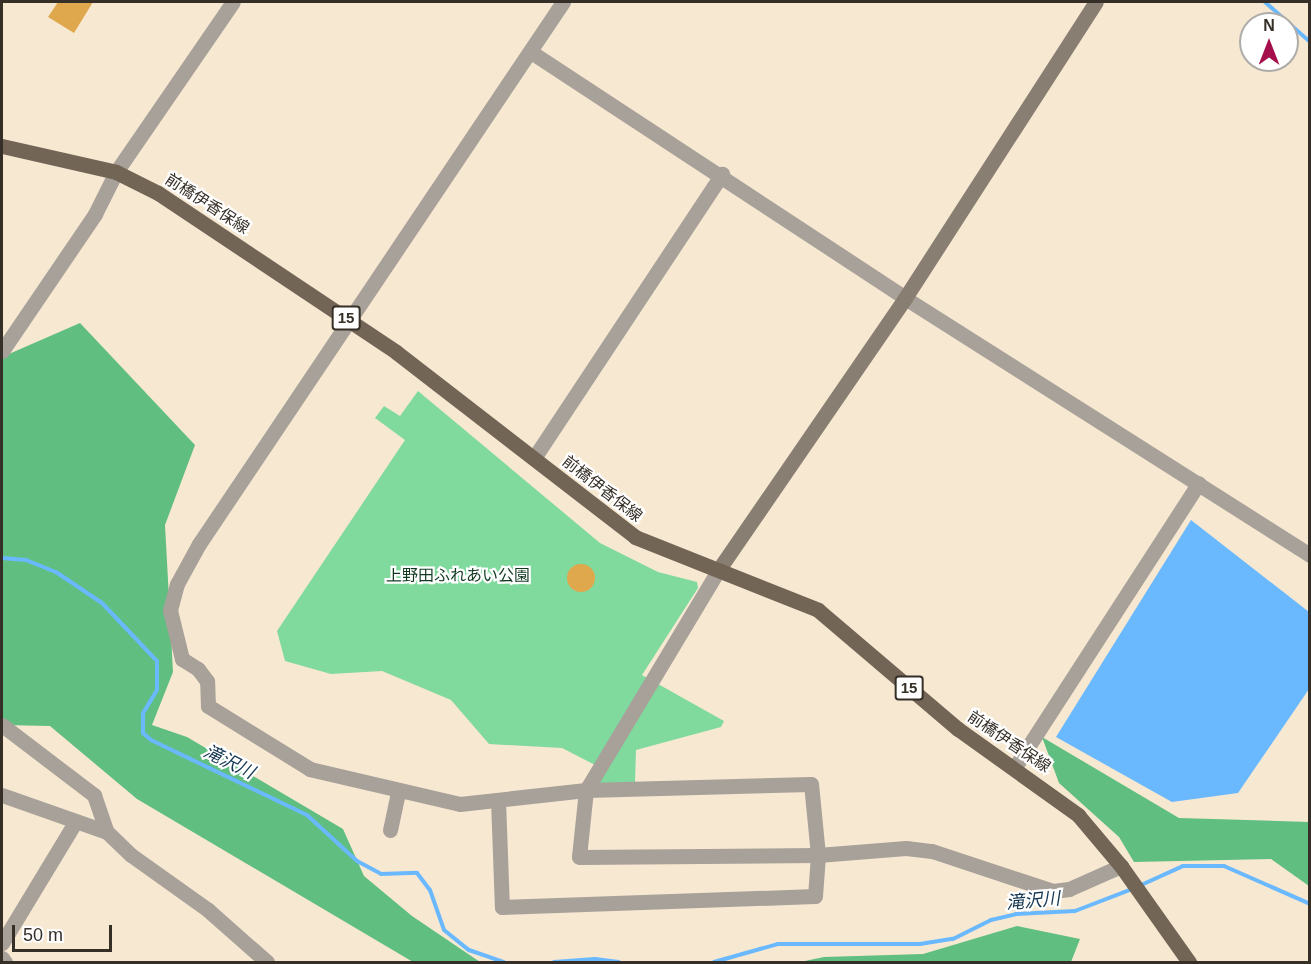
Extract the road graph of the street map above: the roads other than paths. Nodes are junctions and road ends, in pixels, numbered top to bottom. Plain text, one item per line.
1 (233, 2) edge
2 (563, 2) edge
3 (1096, 2) edge
4 (531, 52) junction
5 (2, 146) edge
6 (116, 172) junction
7 (722, 174) junction
8 (905, 298) junction
9 (352, 321) junction
10 (2, 351) edge
11 (534, 458) junction
12 (1199, 483) junction
13 (1310, 555) edge
14 (719, 569) junction
15 (2, 725) edge
16 (1015, 767) junction
17 (586, 790) junction
18 (398, 792) junction
19 (2, 795) edge
20 (498, 800) junction
21 (74, 824) junction
22 (390, 830) dead end
23 (107, 832) junction
24 (818, 855) junction
25 (1124, 870) junction
26 (2, 943) edge
27 (2, 958) edge
28 (6, 963) edge
29 (267, 963) edge
30 (1189, 963) edge

1 - 6 street
2 - 4 street
3 - 8 street
4 - 7 street
4 - 9 street
5 - 6 main road, 前橋伊香保線 / 15
6 - 9 main road, 前橋伊香保線 / 15
6 - 10 street
7 - 8 street
7 - 11 street
8 - 12 street
8 - 14 street
9 - 11 main road, 前橋伊香保線 / 15
9 - 18 street
11 - 14 main road, 前橋伊香保線 / 15
12 - 13 street
12 - 16 street
14 - 16 main road, 前橋伊香保線 / 15
14 - 17 street
15 - 23 street
16 - 25 main road, 前橋伊香保線 / 15
17 - 20 street
17 - 24 street
17 - 24 street
18 - 20 street
18 - 22 street
19 - 21 street
20 - 24 street
21 - 23 street
21 - 26 street
23 - 29 street
24 - 25 street
25 - 30 main road, 前橋伊香保線 / 15
27 - 28 street

